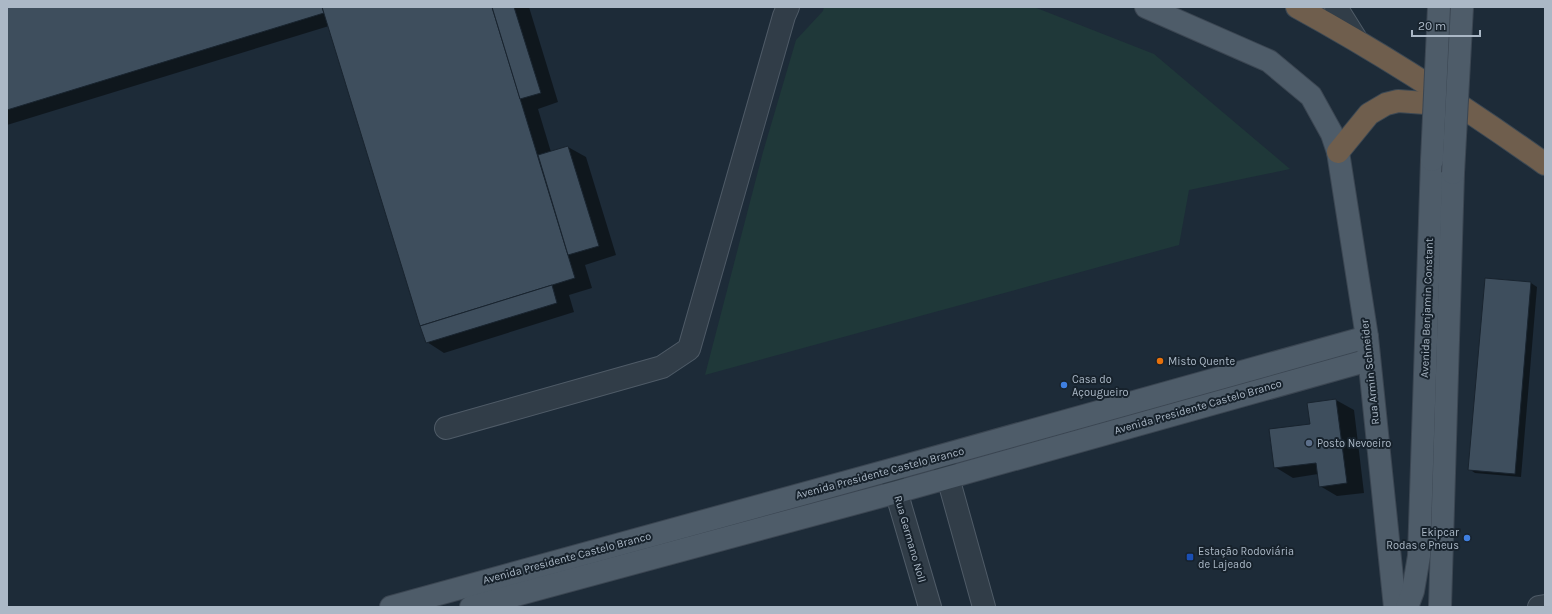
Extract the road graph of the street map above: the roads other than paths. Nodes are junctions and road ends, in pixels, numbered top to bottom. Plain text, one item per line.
1 (788, 7) edge
2 (1146, 7) edge
3 (1297, 7) edge
4 (1336, 7) edge
5 (1439, 7) edge
6 (1462, 7) edge
7 (1356, 39) junction
8 (1462, 106) junction
9 (1338, 152) junction
10 (1545, 164) edge
11 (1367, 337) junction
12 (1369, 360) junction
13 (446, 428) dead end
14 (942, 456) junction
15 (890, 470) junction
16 (949, 477) junction
17 (896, 492) junction
18 (634, 540) junction
19 (640, 561) junction
20 (1395, 603) edge
21 (1545, 606) edge
22 (391, 607) edge
23 (471, 607) edge
24 (930, 607) edge
25 (984, 607) edge
26 (1440, 607) edge
27 (1540, 607) edge

1 - 13 street
2 - 9 main road, Rua Armin Schneider
3 - 7 highway
4 - 7 street
5 - 20 main road, Avenida Benjamin Constant, bridge
6 - 26 main road, Avenida Benjamin Constant, bridge
7 - 8 highway
8 - 9 highway
8 - 10 highway
9 - 11 main road, Rua Armin Schneider
11 - 12 main road, Rua Armin Schneider
11 - 14 main road, Avenida Presidente Castelo Branco
12 - 16 main road, Avenida Presidente Castelo Branco
12 - 20 main road, Rua Armin Schneider
14 - 15 main road, Avenida Presidente Castelo Branco
14 - 16 street
15 - 17 street, Rua Germano Noll
15 - 18 main road, Avenida Presidente Castelo Branco
16 - 17 main road, Avenida Presidente Castelo Branco
16 - 25 street
17 - 19 main road, Avenida Presidente Castelo Branco
17 - 24 street, Rua Germano Noll
18 - 19 main road
18 - 22 main road, Avenida Presidente Castelo Branco
19 - 23 main road, Avenida Presidente Castelo Branco
21 - 27 street

